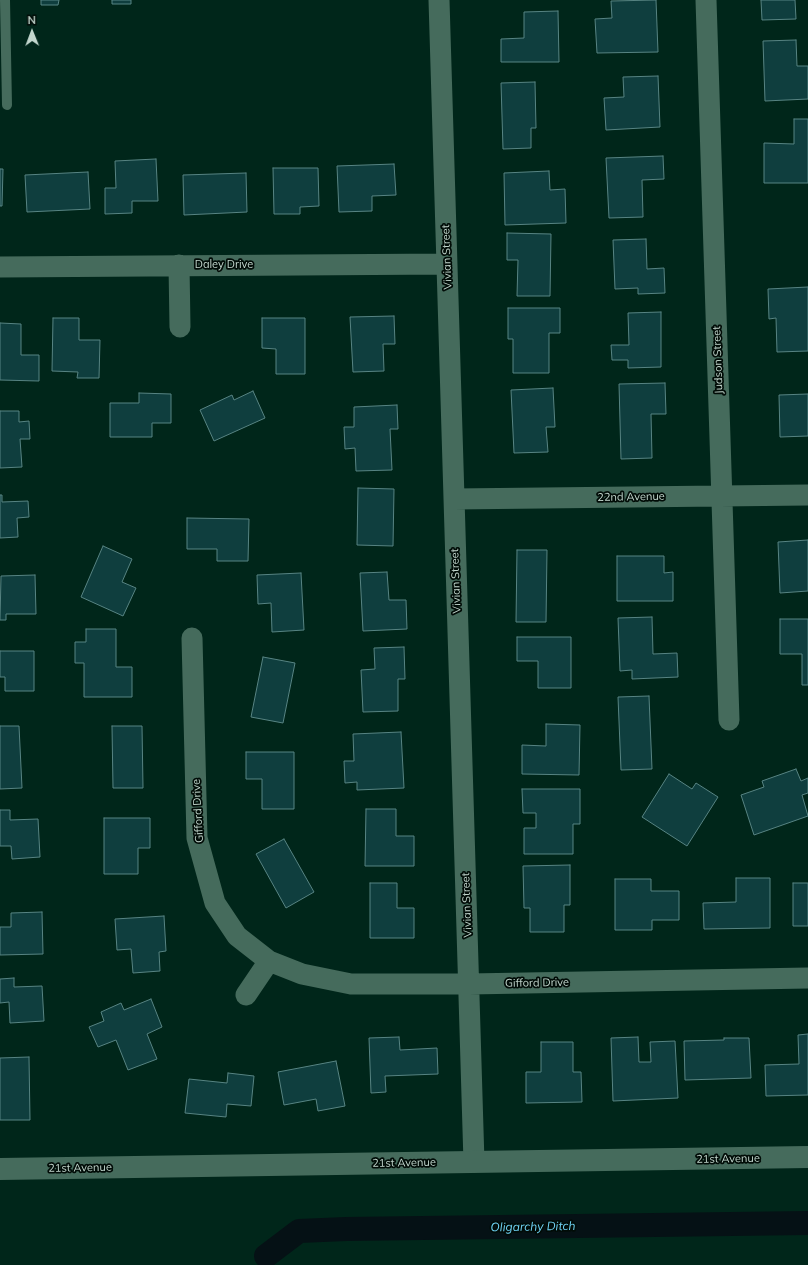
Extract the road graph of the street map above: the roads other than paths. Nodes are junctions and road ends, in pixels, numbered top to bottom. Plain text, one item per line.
1 (5, 0) edge
2 (439, 0) edge
3 (706, 0) edge
4 (7, 105) dead end
5 (447, 264) junction
6 (178, 266) junction
7 (0, 267) edge
8 (180, 327) dead end
9 (808, 495) edge
10 (722, 496) junction
11 (454, 499) junction
12 (192, 638) dead end
13 (729, 720) dead end
14 (269, 961) junction
15 (808, 978) edge
16 (469, 984) junction
17 (246, 996) dead end
18 (808, 1157) edge
19 (474, 1162) junction
20 (0, 1170) edge

1 - 4 lane
2 - 5 street, Vivian Street
3 - 10 street, Judson Street
5 - 6 street, Daley Drive
5 - 11 street, Vivian Street
6 - 7 street, Daley Drive
6 - 8 street
9 - 10 street, 22nd Avenue
10 - 11 street, 22nd Avenue
10 - 13 street, Judson Street
11 - 16 street, Vivian Street
12 - 14 street, Gifford Drive
14 - 16 street, Gifford Drive
14 - 17 street
15 - 16 street, Gifford Drive
16 - 19 street, Vivian Street
18 - 19 street, 21st Avenue
19 - 20 street, 21st Avenue

